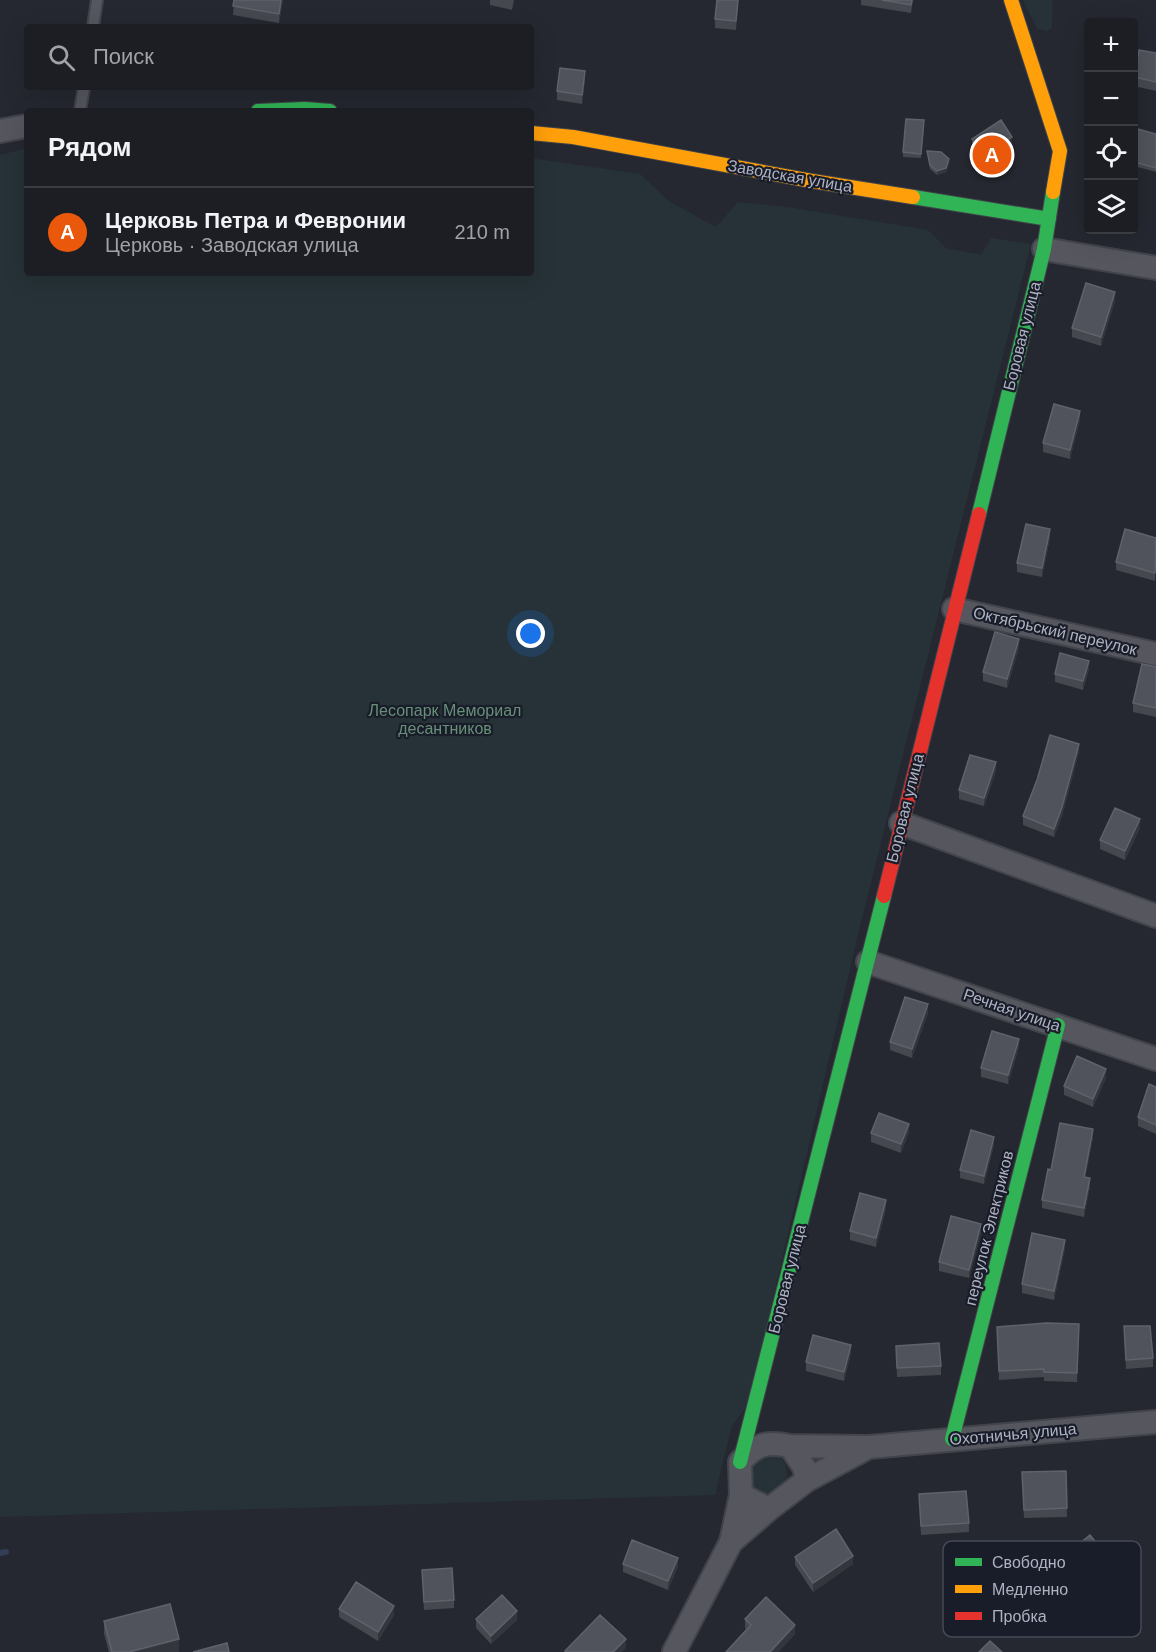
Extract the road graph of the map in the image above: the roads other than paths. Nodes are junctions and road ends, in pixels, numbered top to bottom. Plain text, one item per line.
1 (98, 0) edge
2 (1011, 0) edge
3 (94, 24) edge
4 (84, 90) edge
5 (80, 108) edge
6 (24, 127) edge
7 (0, 131) edge
8 (534, 133) edge
9 (1049, 219) junction
10 (1044, 249) junction
11 (1156, 268) edge
12 (954, 609) junction
13 (1156, 654) edge
14 (901, 823) junction
15 (1156, 916) edge
16 (868, 962) junction
17 (1058, 1025) junction
18 (1156, 1059) edge
19 (1156, 1422) edge
20 (750, 1427) junction
21 (952, 1439) junction
22 (783, 1444) junction
23 (869, 1447) junction
24 (740, 1462) junction
25 (807, 1479) junction
26 (741, 1495) junction
27 (769, 1509) junction
28 (731, 1542) junction
29 (674, 1652) edge

1 - 3 lane
2 - 9 street, Боровая улица
4 - 5 lane
6 - 7 street
8 - 9 street, Заводская улица
9 - 10 street, Боровая улица
10 - 11 street
10 - 12 street, Боровая улица
12 - 13 street, Октябрьский переулок
12 - 14 street, Боровая улица
14 - 15 street
14 - 16 street, Боровая улица
16 - 17 street, Речная улица
16 - 20 street, Боровая улица
17 - 18 street, Речная улица
17 - 21 street, переулок Электриков
19 - 21 street, Охотничья улица
20 - 22 street
20 - 24 street, Боровая улица
21 - 23 street, Охотничья улица
22 - 23 street, Охотничья улица
22 - 24 street
22 - 25 street
23 - 25 street, Охотничья улица
24 - 26 street
25 - 27 street
26 - 27 street
26 - 28 street
27 - 28 street
28 - 29 street

